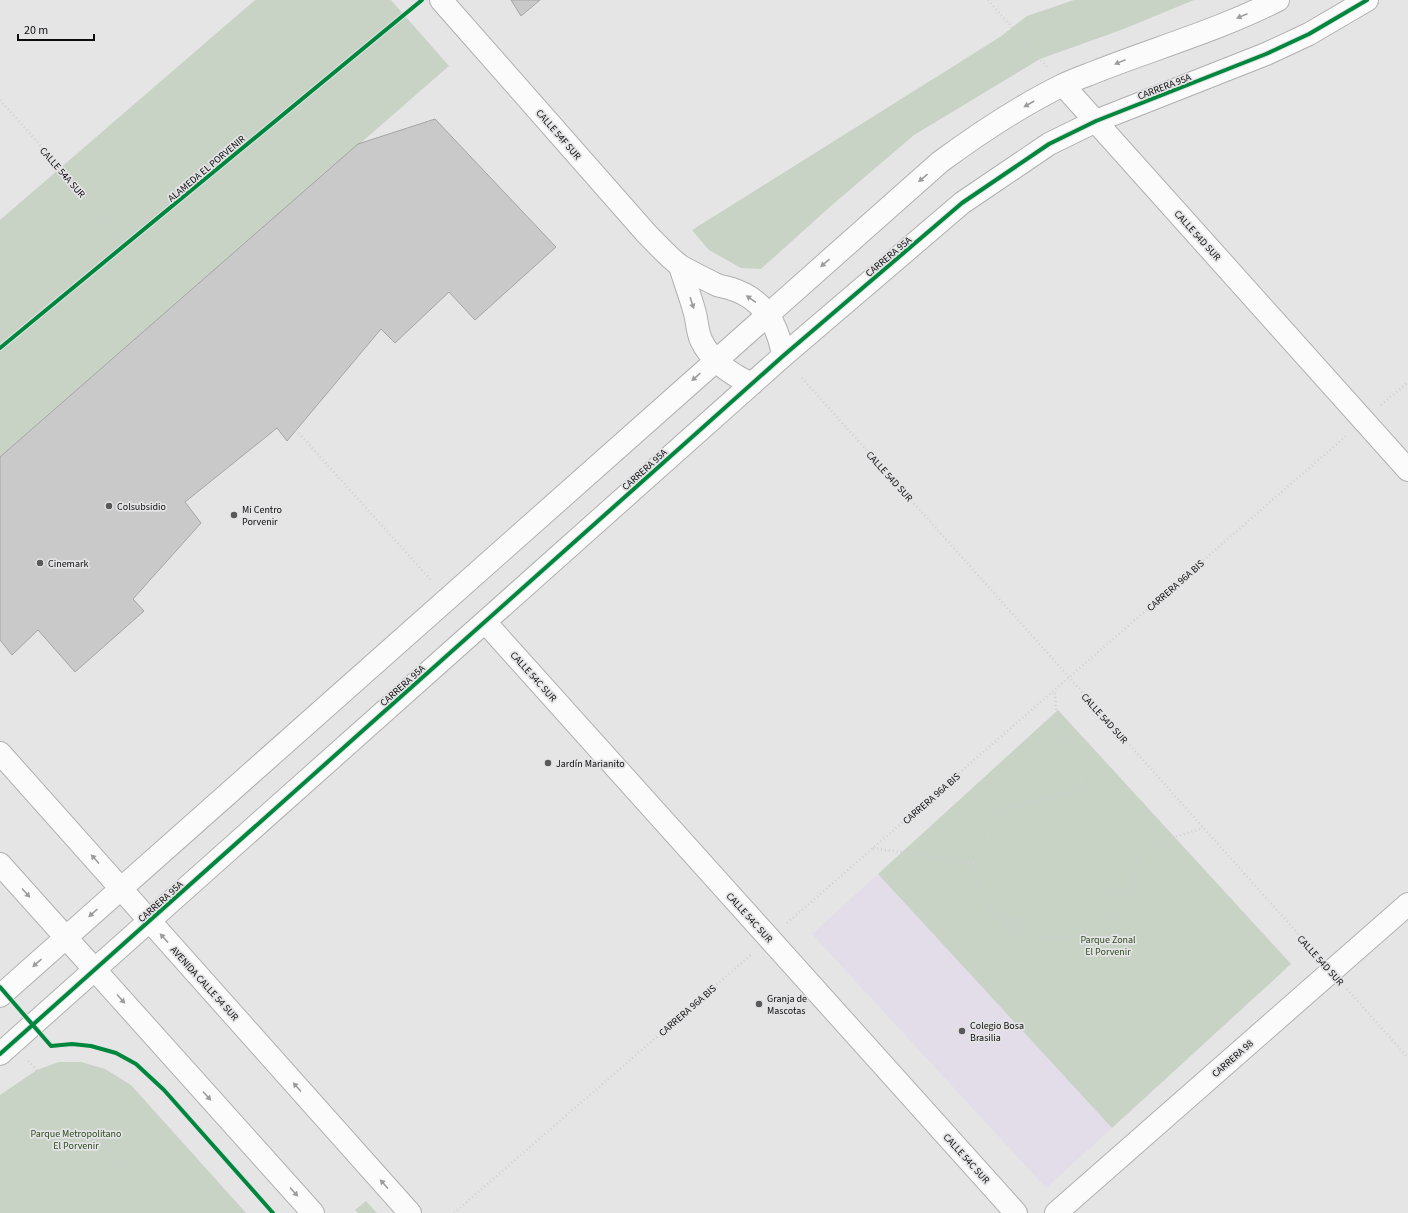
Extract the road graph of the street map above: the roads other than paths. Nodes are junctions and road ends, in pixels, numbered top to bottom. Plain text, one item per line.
1 (441, 0) edge
2 (1278, 0) edge
3 (1367, 0) edge
4 (1063, 85) junction
5 (1096, 121) junction
6 (680, 266) junction
7 (768, 314) junction
8 (782, 356) junction
9 (716, 360) junction
10 (752, 384) junction
11 (1408, 470) edge
12 (485, 622) junction
13 (0, 753) edge
14 (0, 864) edge
15 (121, 888) junction
16 (1408, 904) edge
17 (149, 921) junction
18 (66, 938) junction
19 (94, 970) junction
20 (0, 996) edge
21 (0, 1054) edge
22 (312, 1213) edge
23 (410, 1213) edge
24 (1016, 1213) edge
25 (1056, 1213) edge

1 - 6 street, CALLE 54F SUR
2 -> 4 street
3 - 5 street, CARRERA 95A
4 - 5 street, CALLE 54D SUR
4 -> 7 street
5 - 8 street, CARRERA 95A
5 - 11 street, CALLE 54D SUR
7 -> 6 street, CALLE 54F SUR
6 -> 9 street, CALLE 54F SUR
7 - 8 street, CALLE 54F SUR
7 - 9 street
8 - 10 street, CARRERA 95A
9 - 10 street, CALLE 54F SUR
9 -> 15 street
10 - 12 street, CARRERA 95A
12 - 17 street, CARRERA 95A
12 - 24 street, CALLE 54C SUR
15 -> 13 street, AVENIDA CALLE 54 SUR
14 -> 18 street
15 - 17 street, AVENIDA CALLE 54 SUR
15 -> 18 street
16 - 25 street, CARRERA 98
17 - 19 street, CARRERA 95A
23 -> 17 street, AVENIDA CALLE 54 SUR
18 - 19 street
18 -> 20 street
19 - 21 street, CARRERA 95A
19 -> 22 street

